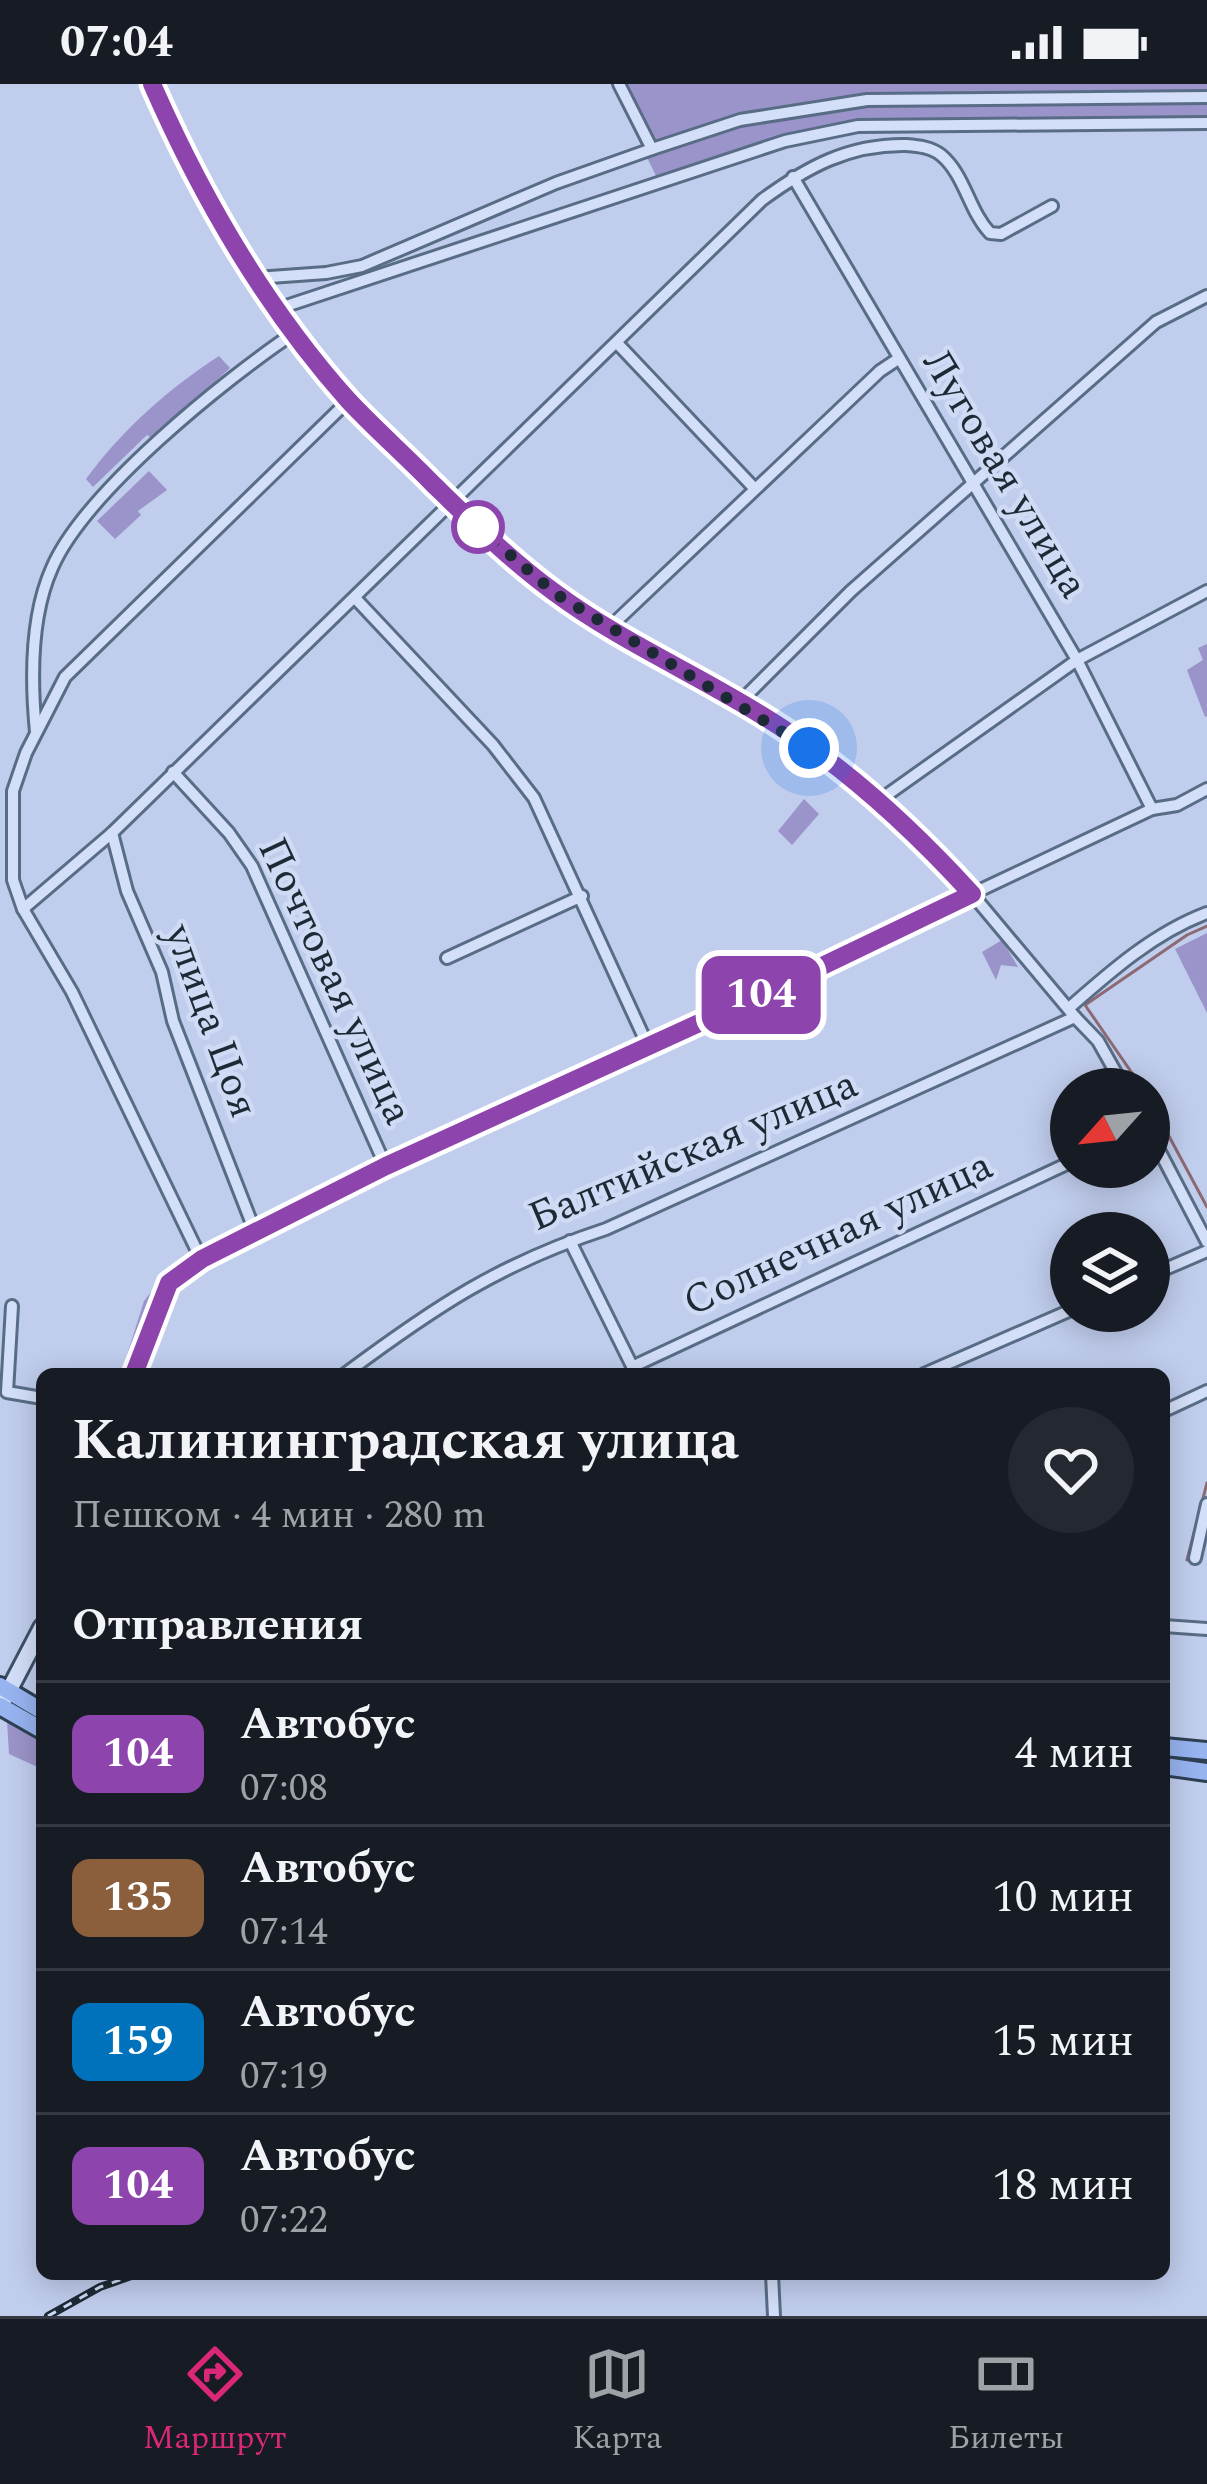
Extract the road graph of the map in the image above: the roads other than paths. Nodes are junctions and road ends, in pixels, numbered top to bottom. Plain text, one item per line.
1 (152, 84) edge
2 (619, 84) edge
3 (1207, 97) edge
4 (1207, 123) edge
5 (652, 149) junction
6 (793, 177) junction
7 (1052, 206) dead end
8 (256, 278) junction
9 (1207, 296) edge
10 (278, 309) junction
11 (294, 333) junction
12 (617, 343) junction
13 (898, 359) junction
14 (349, 400) junction
15 (972, 486) junction
16 (755, 489) junction
17 (452, 502) junction
18 (1207, 591) edge
19 (356, 599) junction
20 (609, 628) junction
21 (1077, 660) junction
22 (740, 703) junction
23 (36, 733) junction
24 (173, 772) junction
25 (1207, 789) edge
26 (877, 802) junction
27 (1152, 809) junction
28 (112, 833) junction
29 (972, 894) junction
30 (582, 896) junction
31 (23, 909) junction
32 (1207, 913) edge
33 (447, 958) dead end
34 (1075, 1015) junction
35 (647, 1044) junction
36 (1113, 1068) edge
37 (386, 1166) junction
38 (1050, 1172) edge
39 (1170, 1174) edge
40 (254, 1229) junction
41 (569, 1241) junction
42 (1207, 1247) edge
43 (202, 1259) junction
44 (1170, 1266) edge
45 (12, 1306) dead end
46 (1050, 1319) edge
47 (136, 1368) edge
48 (354, 1368) edge
49 (634, 1368) edge
50 (639, 1368) edge
51 (938, 1368) edge
52 (1207, 1390) edge
53 (36, 1397) edge
54 (1170, 1408) edge
55 (1207, 1504) edge
56 (1195, 1558) dead end
57 (1170, 1626) edge
58 (1207, 1629) edge
59 (36, 1639) edge
60 (3, 1697) edge
61 (36, 1709) edge
62 (36, 1725) edge
63 (1170, 1747) edge
64 (1207, 1750) edge
65 (1170, 1767) edge
66 (1207, 1772) edge
67 (772, 2280) edge
68 (774, 2316) edge

1 - 8 street
2 - 5 street
3 - 5 street
4 - 10 street
5 - 8 street
6 - 7 street
6 - 12 street
6 - 13 street, Луговая улица
8 - 10 street
9 - 15 street
10 - 11 street
11 - 14 street
11 - 23 street
12 - 16 street
12 - 17 street
13 - 15 street, Луговая улица
13 - 16 street
14 - 17 street
14 - 23 street
15 - 21 street, Луговая улица
15 - 22 street
16 - 20 street
17 - 19 street
17 - 20 street
18 - 21 street
19 - 24 street
19 - 30 street
20 - 22 street
21 - 26 street
21 - 27 street, Луговая улица
22 - 26 street
23 - 31 street
24 - 28 street
24 - 37 street, Почтовая улица
25 - 27 street
26 - 29 street
27 - 29 street
28 - 31 street
28 - 40 street, улица Цоя
29 - 34 street
29 - 35 street
30 - 33 street
30 - 35 street
31 - 43 street
32 - 34 street, Балтийская улица
34 - 36 street
34 - 41 street, Балтийская улица
35 - 37 street
37 - 40 street
38 - 50 street, Солнечная улица
39 - 42 street
40 - 43 street
41 - 48 street, Балтийская улица
41 - 49 street
42 - 44 street
43 - 47 street
45 - 53 street
46 - 51 street
52 - 54 street
55 - 56 street
57 - 58 street
59 - 60 street
60 - 61 main road
60 - 62 main road
63 - 64 main road
65 - 66 main road
67 - 68 street

